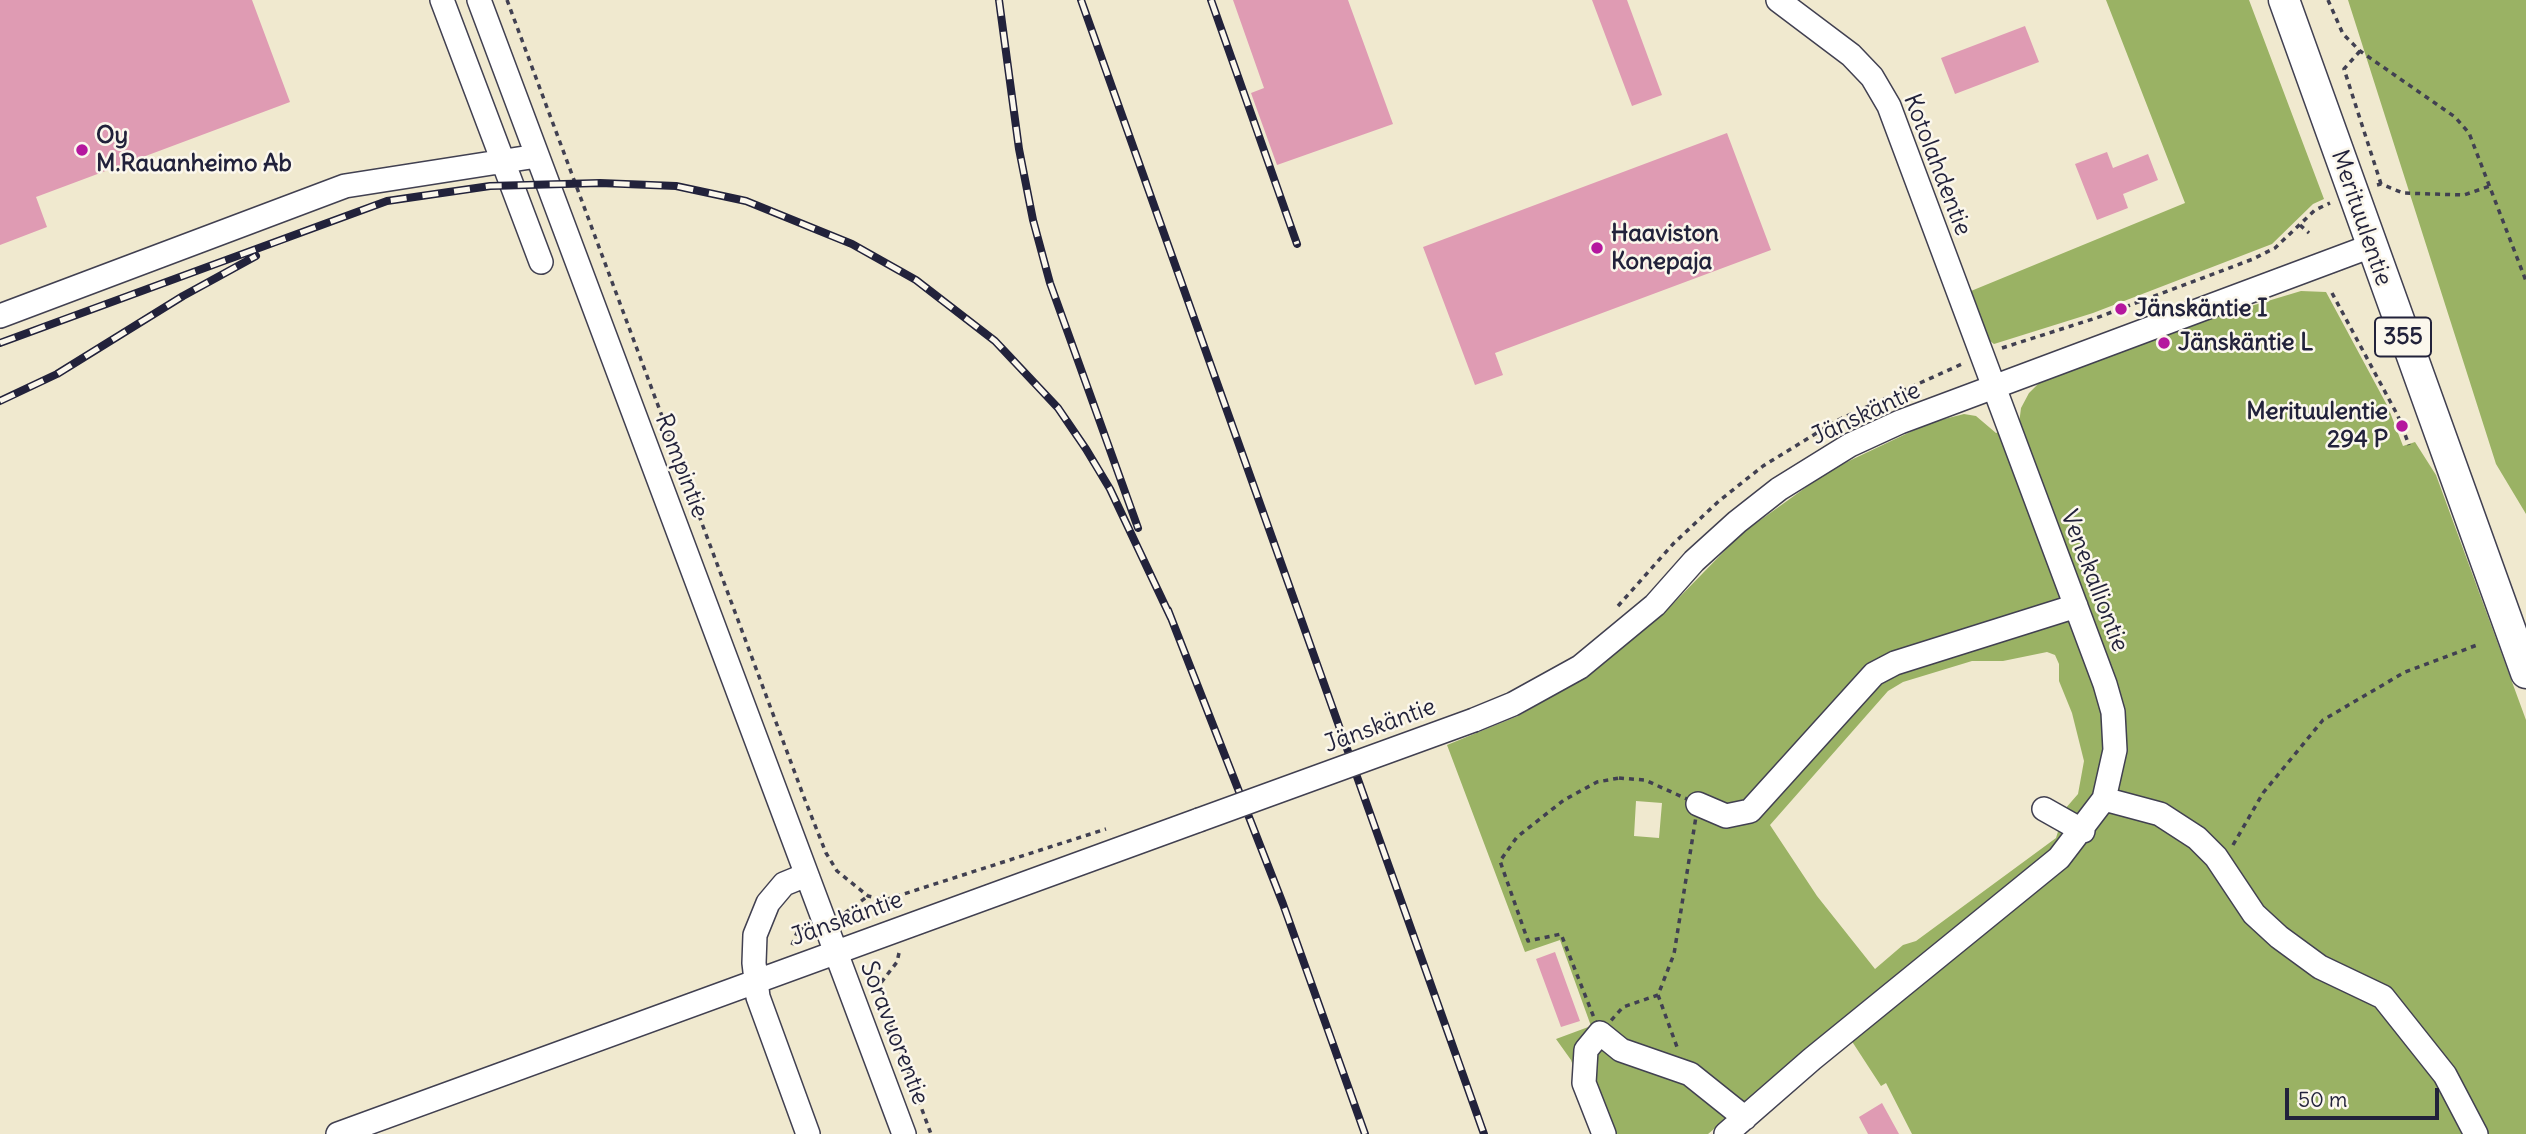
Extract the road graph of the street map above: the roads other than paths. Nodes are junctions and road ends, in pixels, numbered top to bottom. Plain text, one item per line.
1 (442, 0) edge
2 (479, 0) edge
3 (1778, 0) edge
4 (2284, 0) edge
5 (537, 156) junction
6 (502, 159) junction
7 (2371, 246) junction
8 (541, 262) dead end
9 (0, 316) edge
10 (1993, 387) junction
11 (2076, 606) junction
12 (2526, 673) edge
13 (2104, 799) junction
14 (1698, 804) road end
15 (2044, 809) dead end
16 (2083, 831) junction
17 (806, 875) junction
18 (835, 951) junction
19 (756, 980) junction
20 (1745, 1118) junction
21 (338, 1134) edge
22 (808, 1134) edge
23 (904, 1134) edge
24 (1604, 1134) edge
25 (1726, 1134) edge
26 (2476, 1134) edge

1 - 6 street
2 - 5 street, Rompintie
3 - 10 street, Kotolahdentie
4 - 7 main road, Merituulentie / 355
5 - 6 street
5 - 17 street, Rompintie
6 - 8 street
6 - 9 street
7 - 10 street, Jänskäntie
7 - 12 main road, Merituulentie / 355
10 - 11 street, Venekalliontie
10 - 18 street, Jänskäntie, bridge
11 - 13 street, Venekalliontie
11 - 14 street
13 - 16 street, Venekalliontie
13 - 26 street
15 - 16 street
16 - 20 street, Venekalliontie
17 - 18 street, Rompintie
17 - 19 street
18 - 19 street, Jänskäntie
18 - 23 street, Soravuorentie
19 - 21 street, Jänskäntie
19 - 22 street
20 - 24 street
20 - 25 street, Venekalliontie

